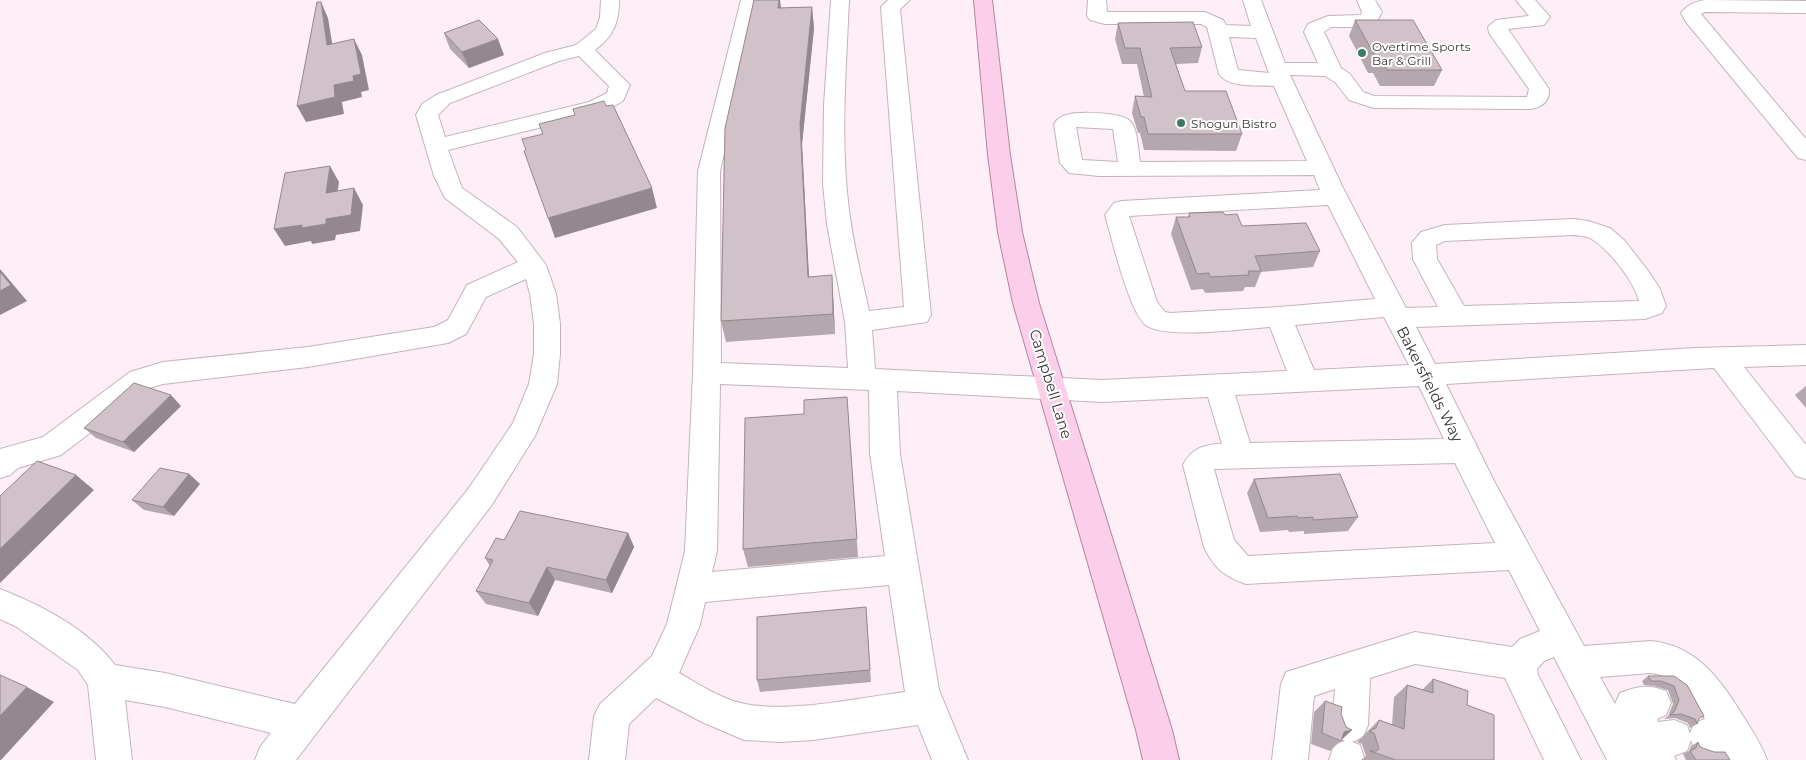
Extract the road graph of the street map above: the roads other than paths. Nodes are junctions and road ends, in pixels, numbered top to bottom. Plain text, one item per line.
1 (610, 0) edge
2 (750, 0) edge
3 (840, 0) edge
4 (901, 0) edge
5 (982, 0) edge
6 (1097, 0) edge
7 (1252, 0) edge
8 (1366, 0) edge
9 (1524, 0) edge
10 (1806, 7) edge
11 (1218, 31) junction
12 (1262, 32) junction
13 (584, 49) junction
14 (1333, 72) junction
15 (1280, 75) junction
16 (437, 146) junction
17 (1806, 153) edge
18 (1322, 168) junction
19 (1130, 169) dead end
20 (1335, 197) junction
21 (534, 265) junction
22 (1394, 313) junction
23 (1456, 316) junction
24 (1279, 317) junction
25 (858, 322) junction
26 (1806, 355) edge
27 (1721, 358) junction
28 (706, 373) junction
29 (1427, 374) junction
30 (873, 379) junction
31 (1304, 380) junction
32 (1218, 385) junction
33 (1052, 387) junction
34 (1464, 451) junction
35 (1240, 456) junction
36 (3, 457) edge
37 (1806, 467) edge
38 (1518, 556) junction
39 (903, 569) junction
40 (692, 589) junction
41 (0, 604) edge
42 (1569, 650) junction
43 (1520, 664) junction
44 (1354, 666) junction
45 (653, 678) junction
46 (105, 680) junction
47 (1685, 701) junction
48 (929, 706) junction
49 (301, 723) junction
50 (1685, 747) edge
51 (1348, 748) edge
52 (114, 760) edge
53 (273, 760) edge
54 (607, 760) edge
55 (950, 760) edge
56 (1161, 760) edge
57 (1290, 760) edge
58 (1563, 760) edge

1 - 13 street
2 - 28 street
3 - 25 street
4 - 25 street
5 - 33 main road, Campbell Lane
6 - 11 street
7 - 12 street, Bakersfields Way
8 - 14 street
9 - 14 street
10 - 17 street
11 - 12 street
11 - 15 street
12 - 15 street, Bakersfields Way
13 - 16 street
13 - 16 street
14 - 15 street
15 - 18 street, Bakersfields Way
16 - 21 street
18 - 19 street
18 - 20 street, Bakersfields Way
20 - 22 street, Bakersfields Way
20 - 24 street
21 - 36 street
21 - 49 street
22 - 23 street
22 - 24 street
22 - 29 street, Bakersfields Way
23 - 23 street
24 - 31 street
25 - 30 street
26 - 27 street
27 - 29 street
27 - 37 street
28 - 30 street
28 - 40 street
29 - 31 street
29 - 34 street, Bakersfields Way
30 - 33 street
30 - 39 street
31 - 32 street
32 - 33 street
32 - 35 street
33 - 56 main road, Campbell Lane
34 - 35 street
34 - 38 street, Bakersfields Way
35 - 38 street
38 - 42 street, Bakersfields Way
39 - 40 street
39 - 48 street
40 - 45 street
41 - 46 street
42 - 43 street
42 - 47 street
42 - 50 street, Bakersfields Way
43 - 44 street
43 - 58 street
44 - 51 street
44 - 57 street
45 - 48 street
45 - 54 street
46 - 49 street
46 - 52 street
47 - 50 street
47 - 50 street
48 - 55 street
49 - 53 street

